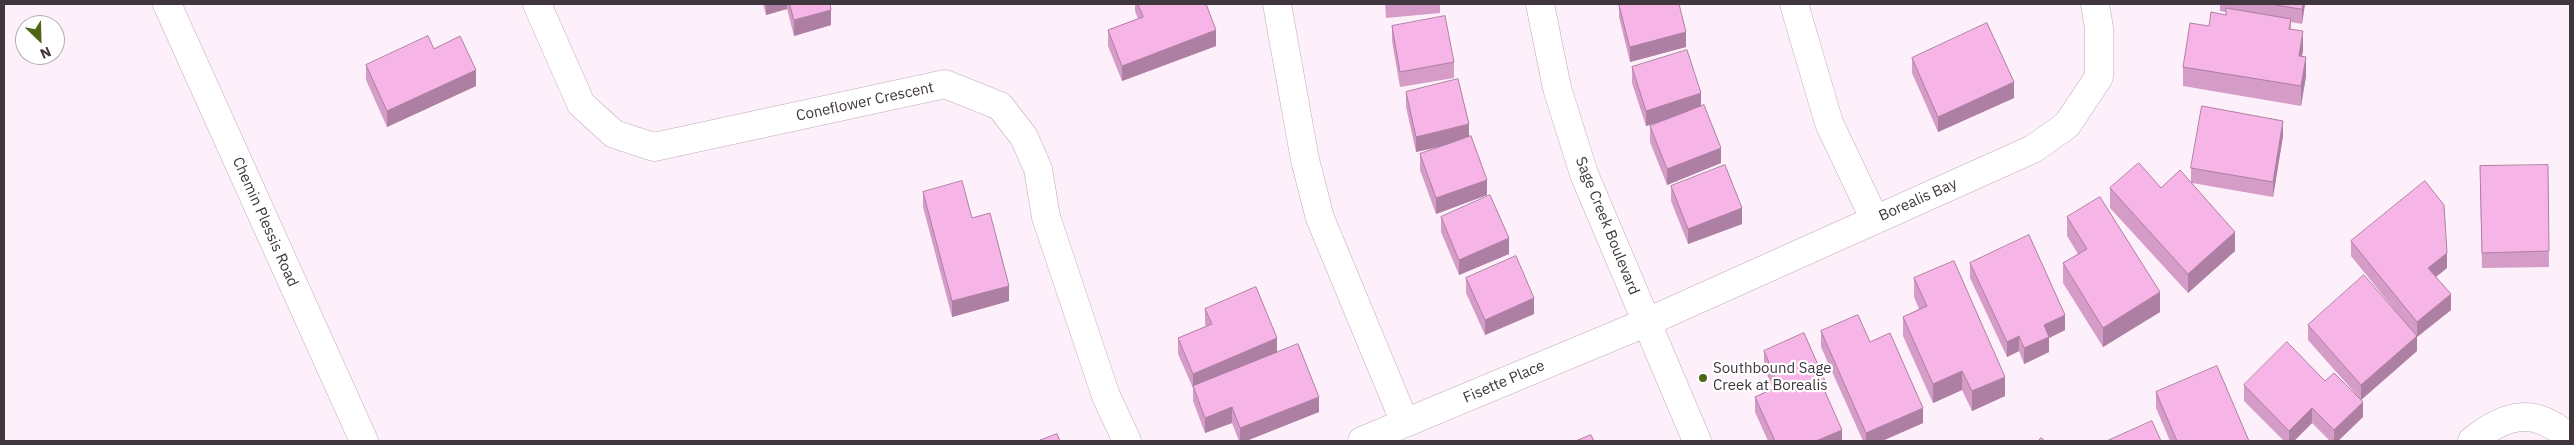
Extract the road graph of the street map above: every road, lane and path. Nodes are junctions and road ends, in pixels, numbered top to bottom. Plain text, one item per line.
1 (167, 4) edge
2 (537, 4) edge
3 (1277, 4) edge
4 (1540, 4) edge
5 (1794, 4) edge
6 (2095, 4) edge
7 (1875, 220) junction
8 (1645, 323) junction
9 (1405, 423) junction
10 (2570, 439) edge
11 (364, 441) edge
12 (1127, 441) edge
13 (1362, 441) edge
14 (1697, 441) edge
15 (2472, 441) edge

1 - 11 street, Chemin Plessis Road
2 - 12 street, Coneflower Crescent
3 - 9 street
4 - 8 street, Sage Creek Boulevard
5 - 7 street
6 - 7 street, Borealis Bay
7 - 8 street, Borealis Bay
8 - 9 street, Fisette Place
8 - 14 street, Sage Creek Boulevard
9 - 13 street, Fisette Place
10 - 15 street

